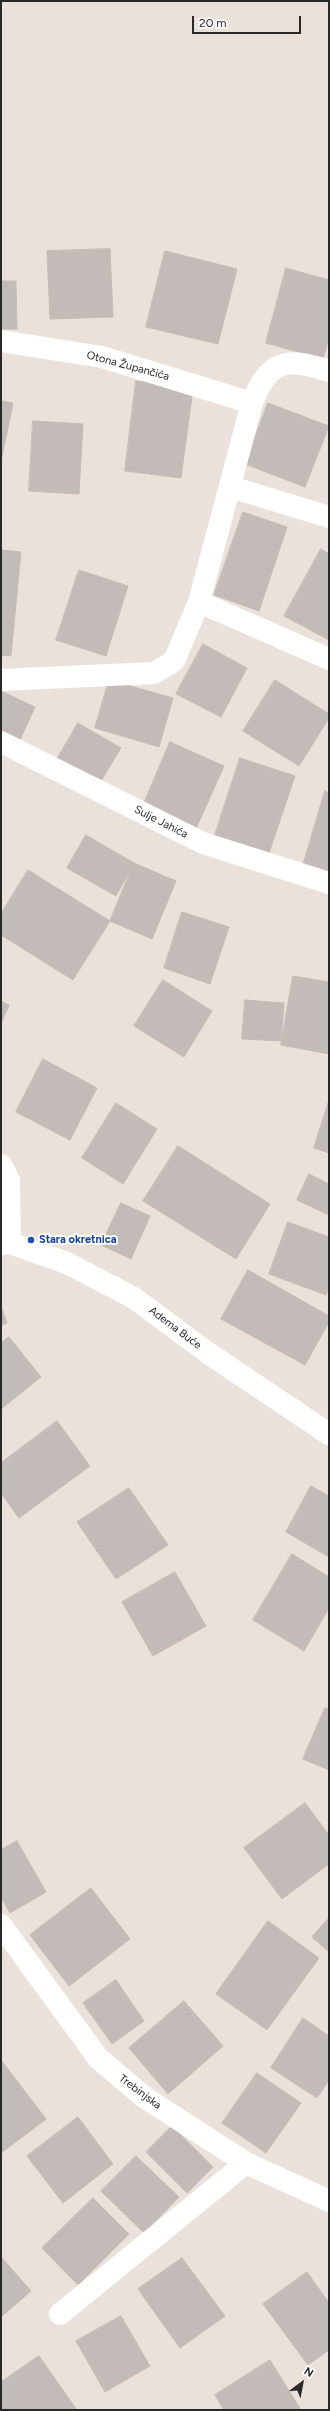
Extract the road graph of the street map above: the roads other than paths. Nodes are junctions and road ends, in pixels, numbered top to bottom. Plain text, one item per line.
1 (1, 341) edge
2 (329, 371) edge
3 (252, 403) junction
4 (231, 487) junction
5 (329, 517) edge
6 (199, 602) junction
7 (329, 659) edge
8 (1, 680) edge
9 (1, 742) edge
10 (329, 883) edge
11 (1, 1165) edge
12 (5, 1243) edge
13 (329, 1434) edge
14 (1, 1925) edge
15 (246, 2163) junction
16 (329, 2201) edge
17 (60, 2314) dead end

1 - 3 street, Otona Župančića
2 - 3 street
3 - 4 street
4 - 5 street
4 - 6 street
6 - 7 street
6 - 8 street
9 - 10 street, Sulje Jahića
11 - 12 street, Adema Buće
12 - 13 street, Adema Buće
14 - 15 street, Trebinjska
15 - 16 street, Trebinjska
15 - 17 street

